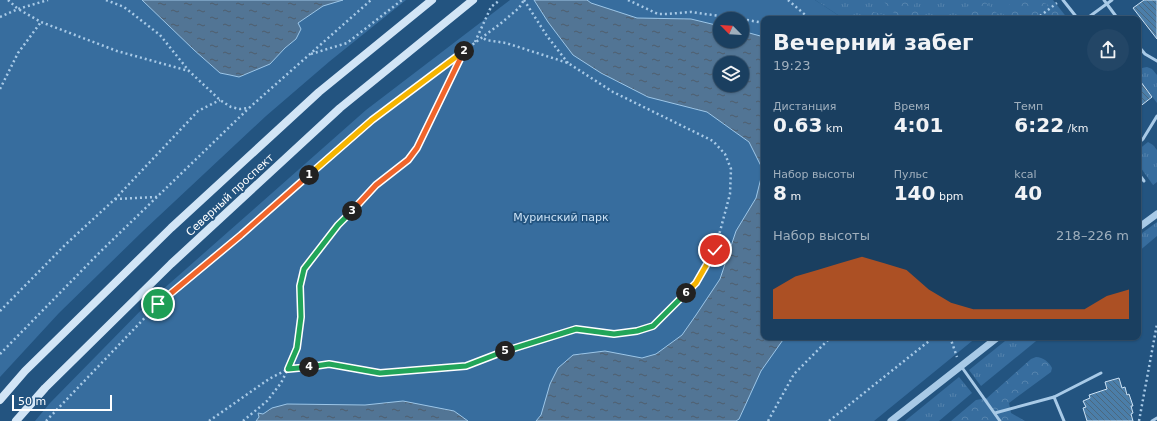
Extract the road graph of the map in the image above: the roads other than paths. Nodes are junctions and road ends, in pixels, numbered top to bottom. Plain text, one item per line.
1 (432, 0) edge
2 (473, 0) edge
3 (1062, 0) edge
4 (1104, 0) edge
5 (1112, 0) edge
6 (1107, 4) junction
7 (1075, 16) edge
8 (1090, 16) edge
9 (1116, 16) edge
10 (1141, 49) edge
11 (1156, 59) edge
12 (1157, 116) edge
13 (1141, 141) edge
14 (1141, 177) edge
15 (1144, 181) dead end
16 (1157, 214) edge
17 (1141, 226) edge
18 (994, 340) edge
19 (961, 366) junction
20 (1101, 373) dead end
21 (1054, 397) junction
22 (0, 400) edge
23 (995, 413) junction
24 (1157, 418) edge
25 (16, 421) edge
26 (891, 421) edge
27 (1000, 421) edge
28 (1064, 421) edge
29 (1152, 421) edge

1 - 22 main road, Северный проспект
2 - 25 main road, Северный проспект
3 - 7 lane
4 - 6 lane
5 - 6 lane
6 - 8 lane
6 - 9 lane
10 - 11 lane
12 - 13 lane
14 - 15 lane
16 - 17 street
18 - 19 street
19 - 23 lane
19 - 26 street
20 - 21 lane
21 - 23 lane
21 - 28 lane
23 - 27 lane
24 - 29 lane

